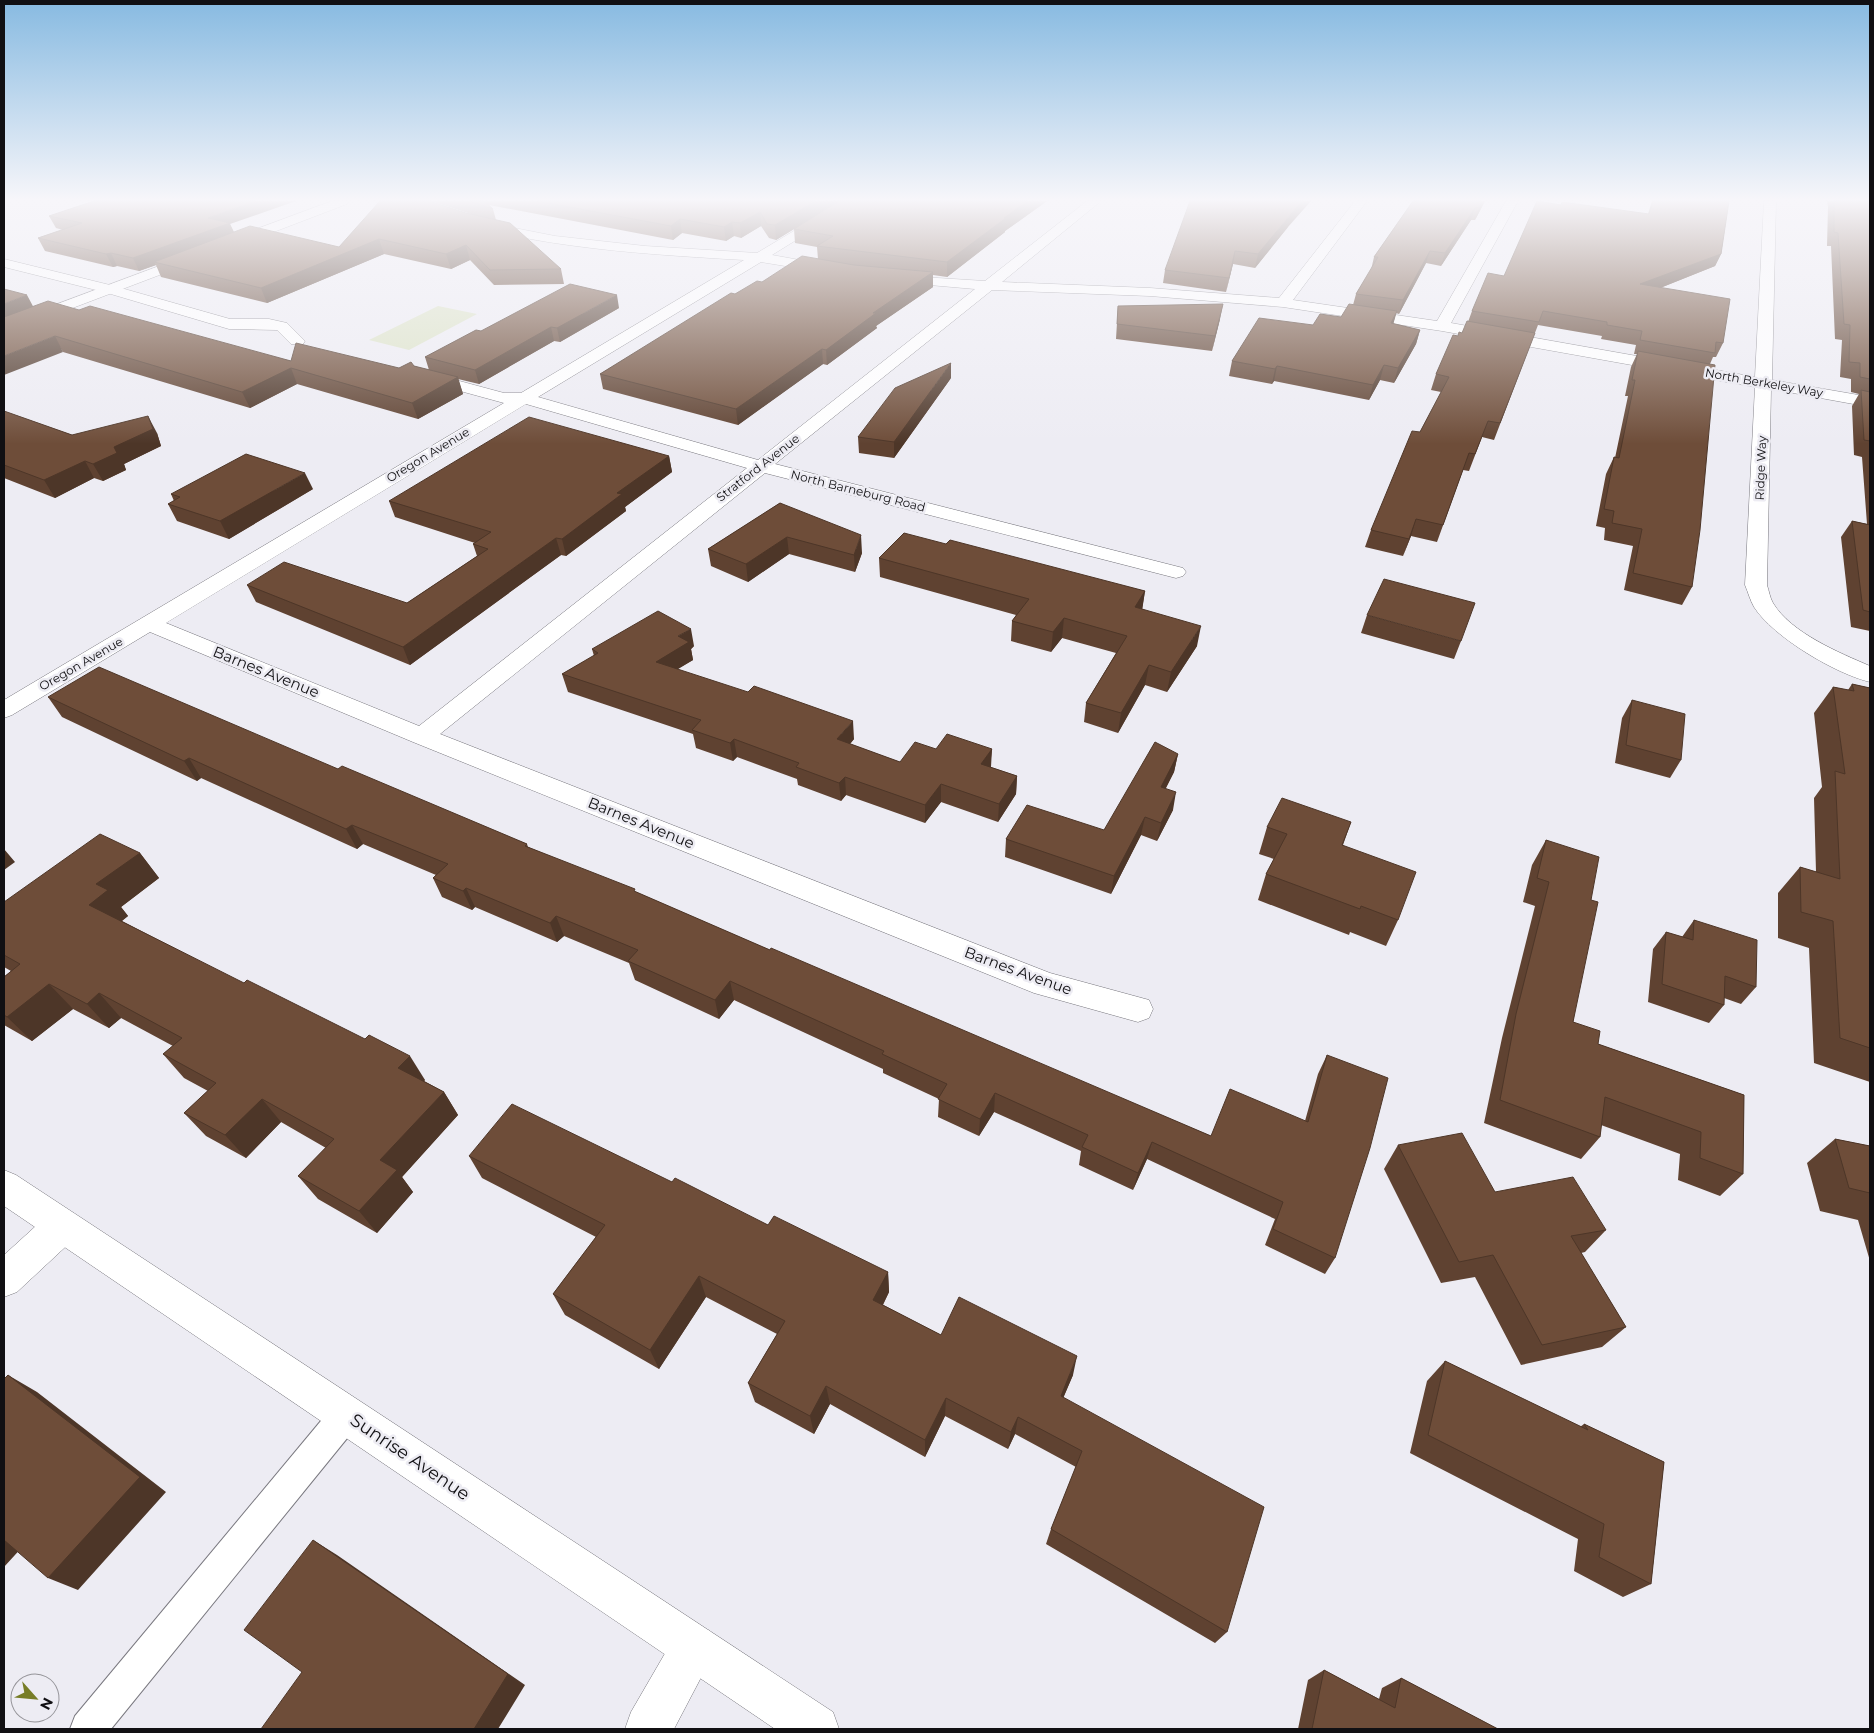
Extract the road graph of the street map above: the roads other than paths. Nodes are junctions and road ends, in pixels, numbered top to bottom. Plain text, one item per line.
1 (79, 282) edge
2 (127, 282) edge
3 (716, 282) edge
4 (941, 282) edge
5 (994, 282) edge
6 (1299, 282) edge
7 (1467, 282) edge
8 (1767, 282) edge
9 (989, 286) junction
10 (108, 289) junction
11 (1283, 303) junction
12 (229, 324) junction
13 (1442, 326) junction
14 (4, 329) edge
15 (258, 339) dead end
16 (274, 342) dead end
17 (426, 377) edge
18 (1764, 383) junction
19 (523, 398) junction
20 (1870, 402) edge
21 (760, 466) junction
22 (1176, 572) dead end
23 (150, 624) junction
24 (1870, 675) edge
25 (4, 710) edge
26 (422, 736) junction
27 (1138, 1009) dead end
28 (4, 1186) edge
29 (62, 1226) junction
30 (4, 1279) edge
31 (346, 1415) junction
32 (694, 1647) junction
33 (88, 1729) edge
34 (648, 1729) edge
35 (816, 1729) edge

1 - 10 street
2 - 10 street
3 - 19 street, Oregon Avenue
4 - 9 street, North Berkeley Way
5 - 9 street, Stratford Avenue
6 - 11 street
7 - 13 street
8 - 18 street, Ridge Way
9 - 11 street, North Berkeley Way
9 - 21 street, Stratford Avenue
10 - 12 street
10 - 14 street
11 - 13 street, North Berkeley Way
12 - 15 street
12 - 16 street
13 - 18 street, North Berkeley Way
17 - 19 street, North Barneburg Road
18 - 20 street, North Berkeley Way
18 - 24 street, Ridge Way
19 - 21 street, North Barneburg Road
19 - 23 street, Oregon Avenue
21 - 22 street, North Barneburg Road
21 - 26 street, Stratford Avenue
23 - 25 street, Oregon Avenue
23 - 26 street, Barnes Avenue
26 - 27 street, Barnes Avenue
28 - 29 street, Sunrise Avenue
29 - 30 street
29 - 31 street, Sunrise Avenue
31 - 32 street, Sunrise Avenue
31 - 33 lane
32 - 34 street
32 - 35 street, Sunrise Avenue

